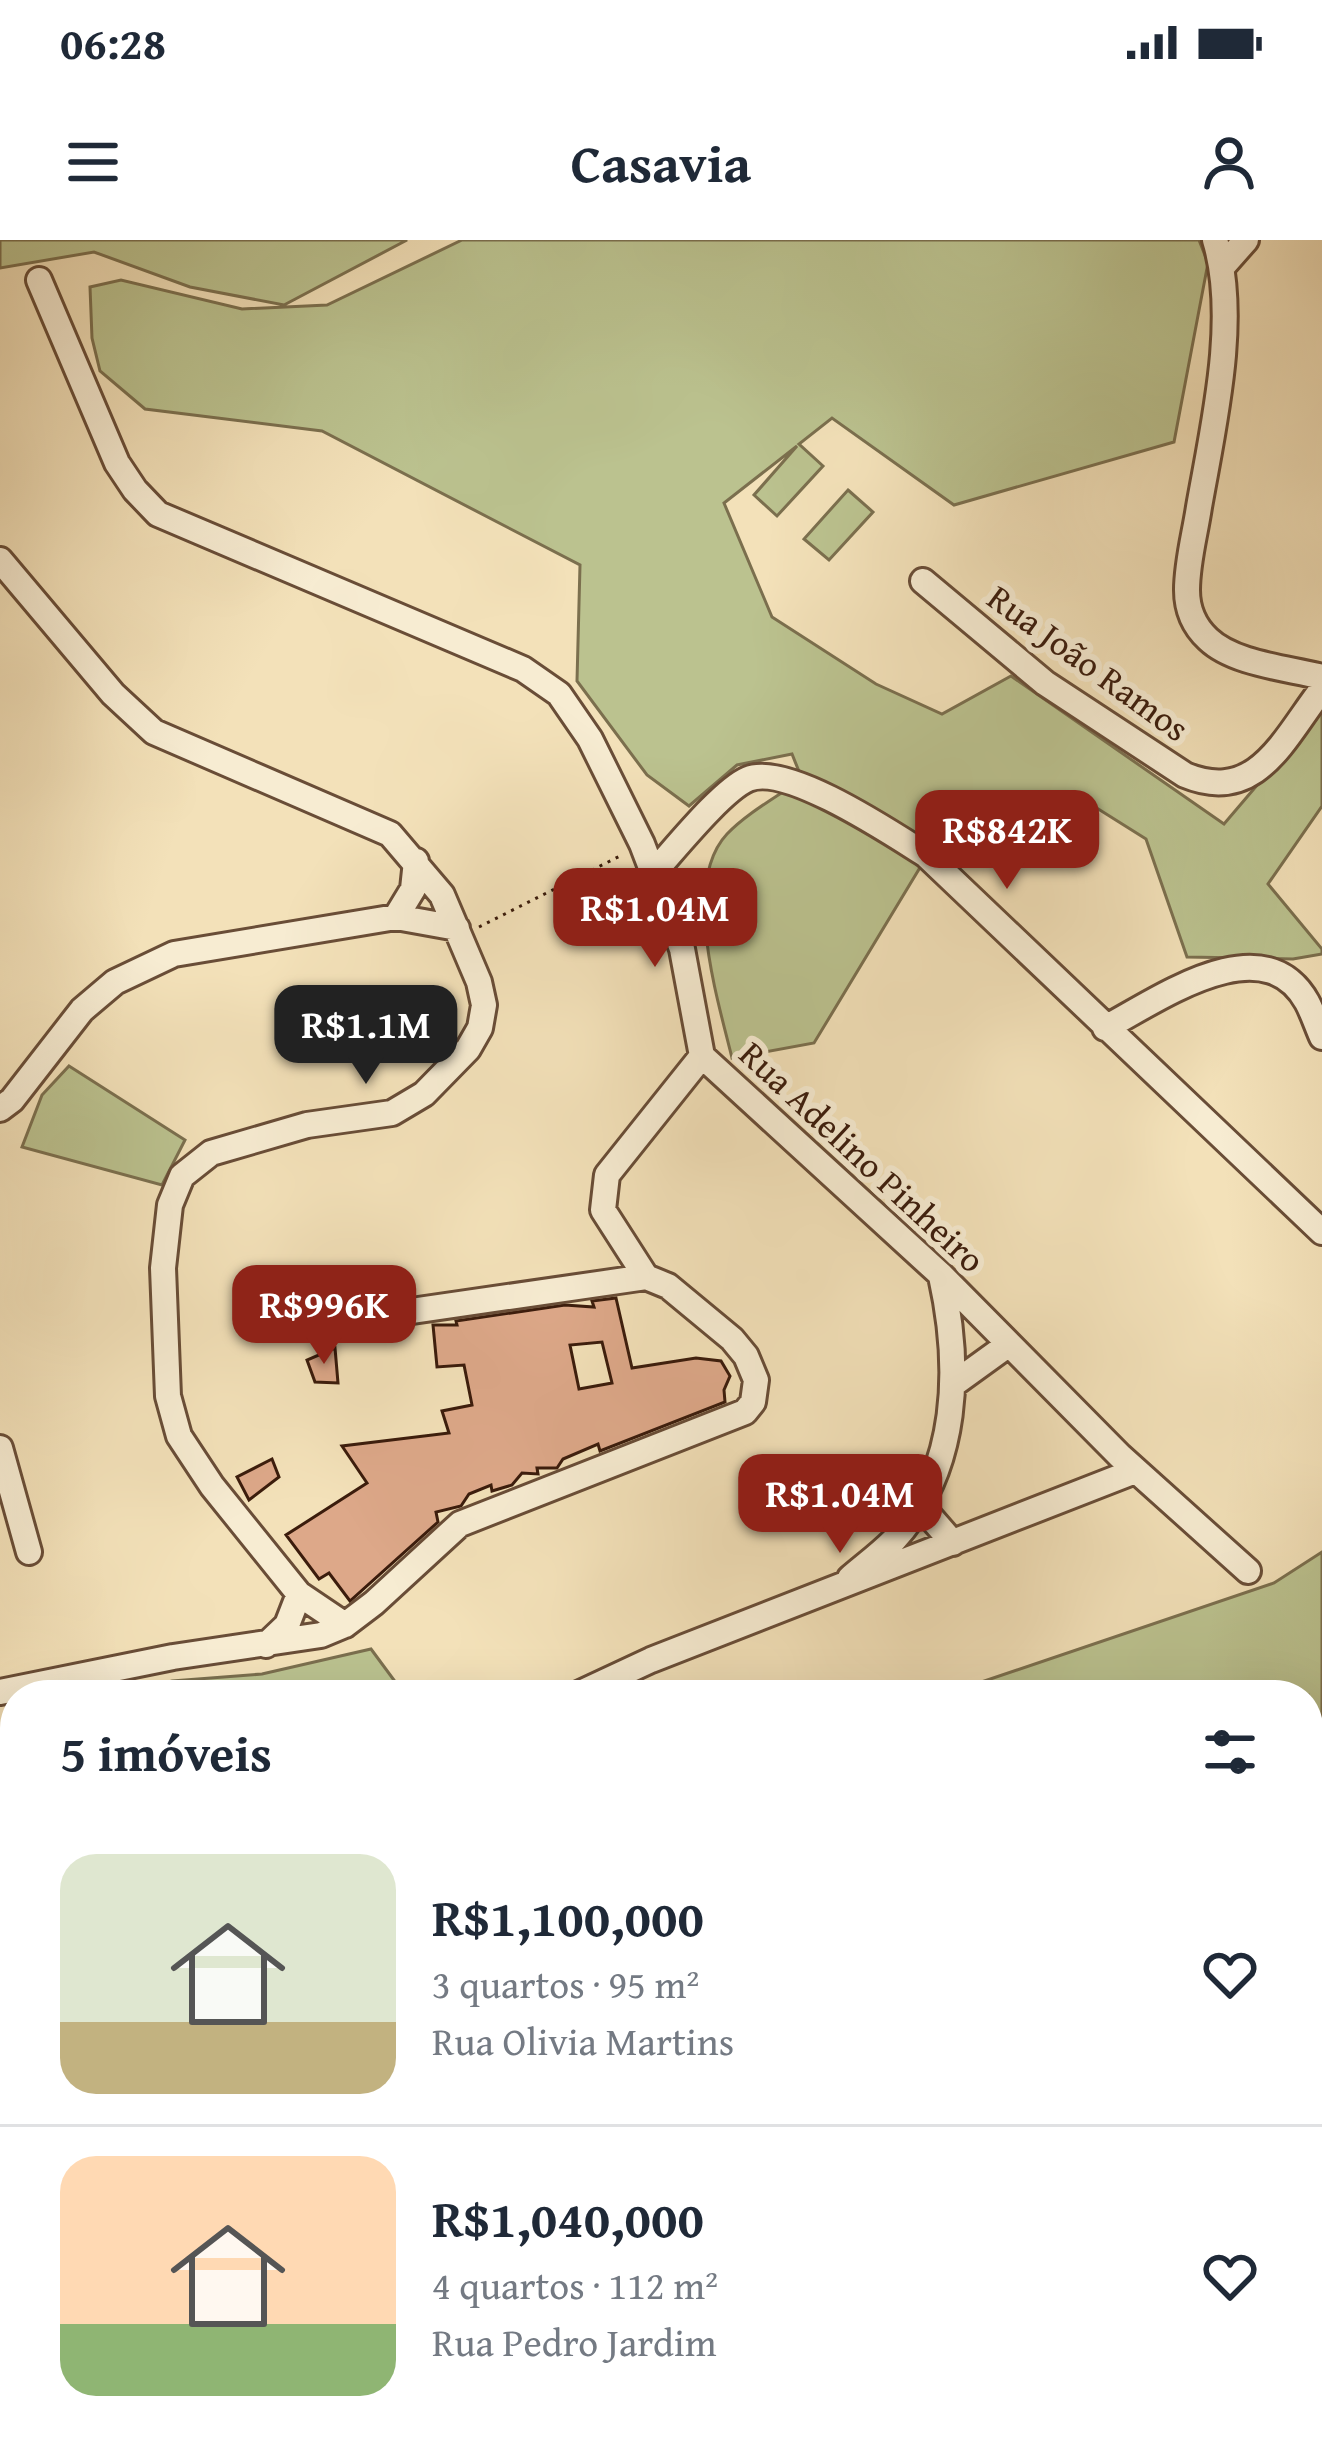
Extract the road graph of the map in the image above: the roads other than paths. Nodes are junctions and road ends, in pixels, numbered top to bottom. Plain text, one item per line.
1 (1215, 240) edge
2 (1246, 240) edge
3 (1223, 266) junction
4 (39, 280) dead end
5 (0, 560) edge
6 (923, 581) dead end
7 (1322, 677) edge
8 (1322, 689) edge
9 (416, 861) junction
10 (654, 872) junction
11 (396, 917) junction
12 (459, 932) junction
13 (1105, 1028) junction
14 (1322, 1037) edge
15 (702, 1056) junction
16 (0, 1109) edge
17 (1322, 1232) edge
18 (940, 1274) junction
19 (646, 1277) junction
20 (322, 1324) dead end
21 (1009, 1344) junction
22 (955, 1383) junction
23 (0, 1448) edge
24 (1135, 1471) junction
25 (920, 1505) junction
26 (953, 1543) junction
27 (29, 1552) dead end
28 (1248, 1571) dead end
29 (836, 1590) junction
30 (299, 1594) junction
31 (346, 1625) junction
32 (266, 1645) junction
33 (66, 1680) edge
34 (608, 1680) edge

1 - 3 street
2 - 3 street
3 - 7 street
4 - 10 street, Rua Adelino Pinheiro
5 - 9 street
6 - 8 street, Rua João Ramos
9 - 11 street
9 - 12 street
10 - 13 street
10 - 15 street, Rua Adelino Pinheiro
11 - 12 street
11 - 16 street
12 - 30 street
13 - 14 street
13 - 17 street
15 - 18 street, Rua Adelino Pinheiro
15 - 19 street
18 - 21 street, Rua Adelino Pinheiro
18 - 22 street
19 - 20 street
19 - 31 street
21 - 22 street
21 - 24 street, Rua Adelino Pinheiro
22 - 25 street
23 - 27 street
24 - 26 street
24 - 28 street, Rua Adelino Pinheiro
25 - 26 street
25 - 29 street
26 - 29 street
29 - 34 street
30 - 31 street
30 - 32 street
31 - 32 street
32 - 33 street

